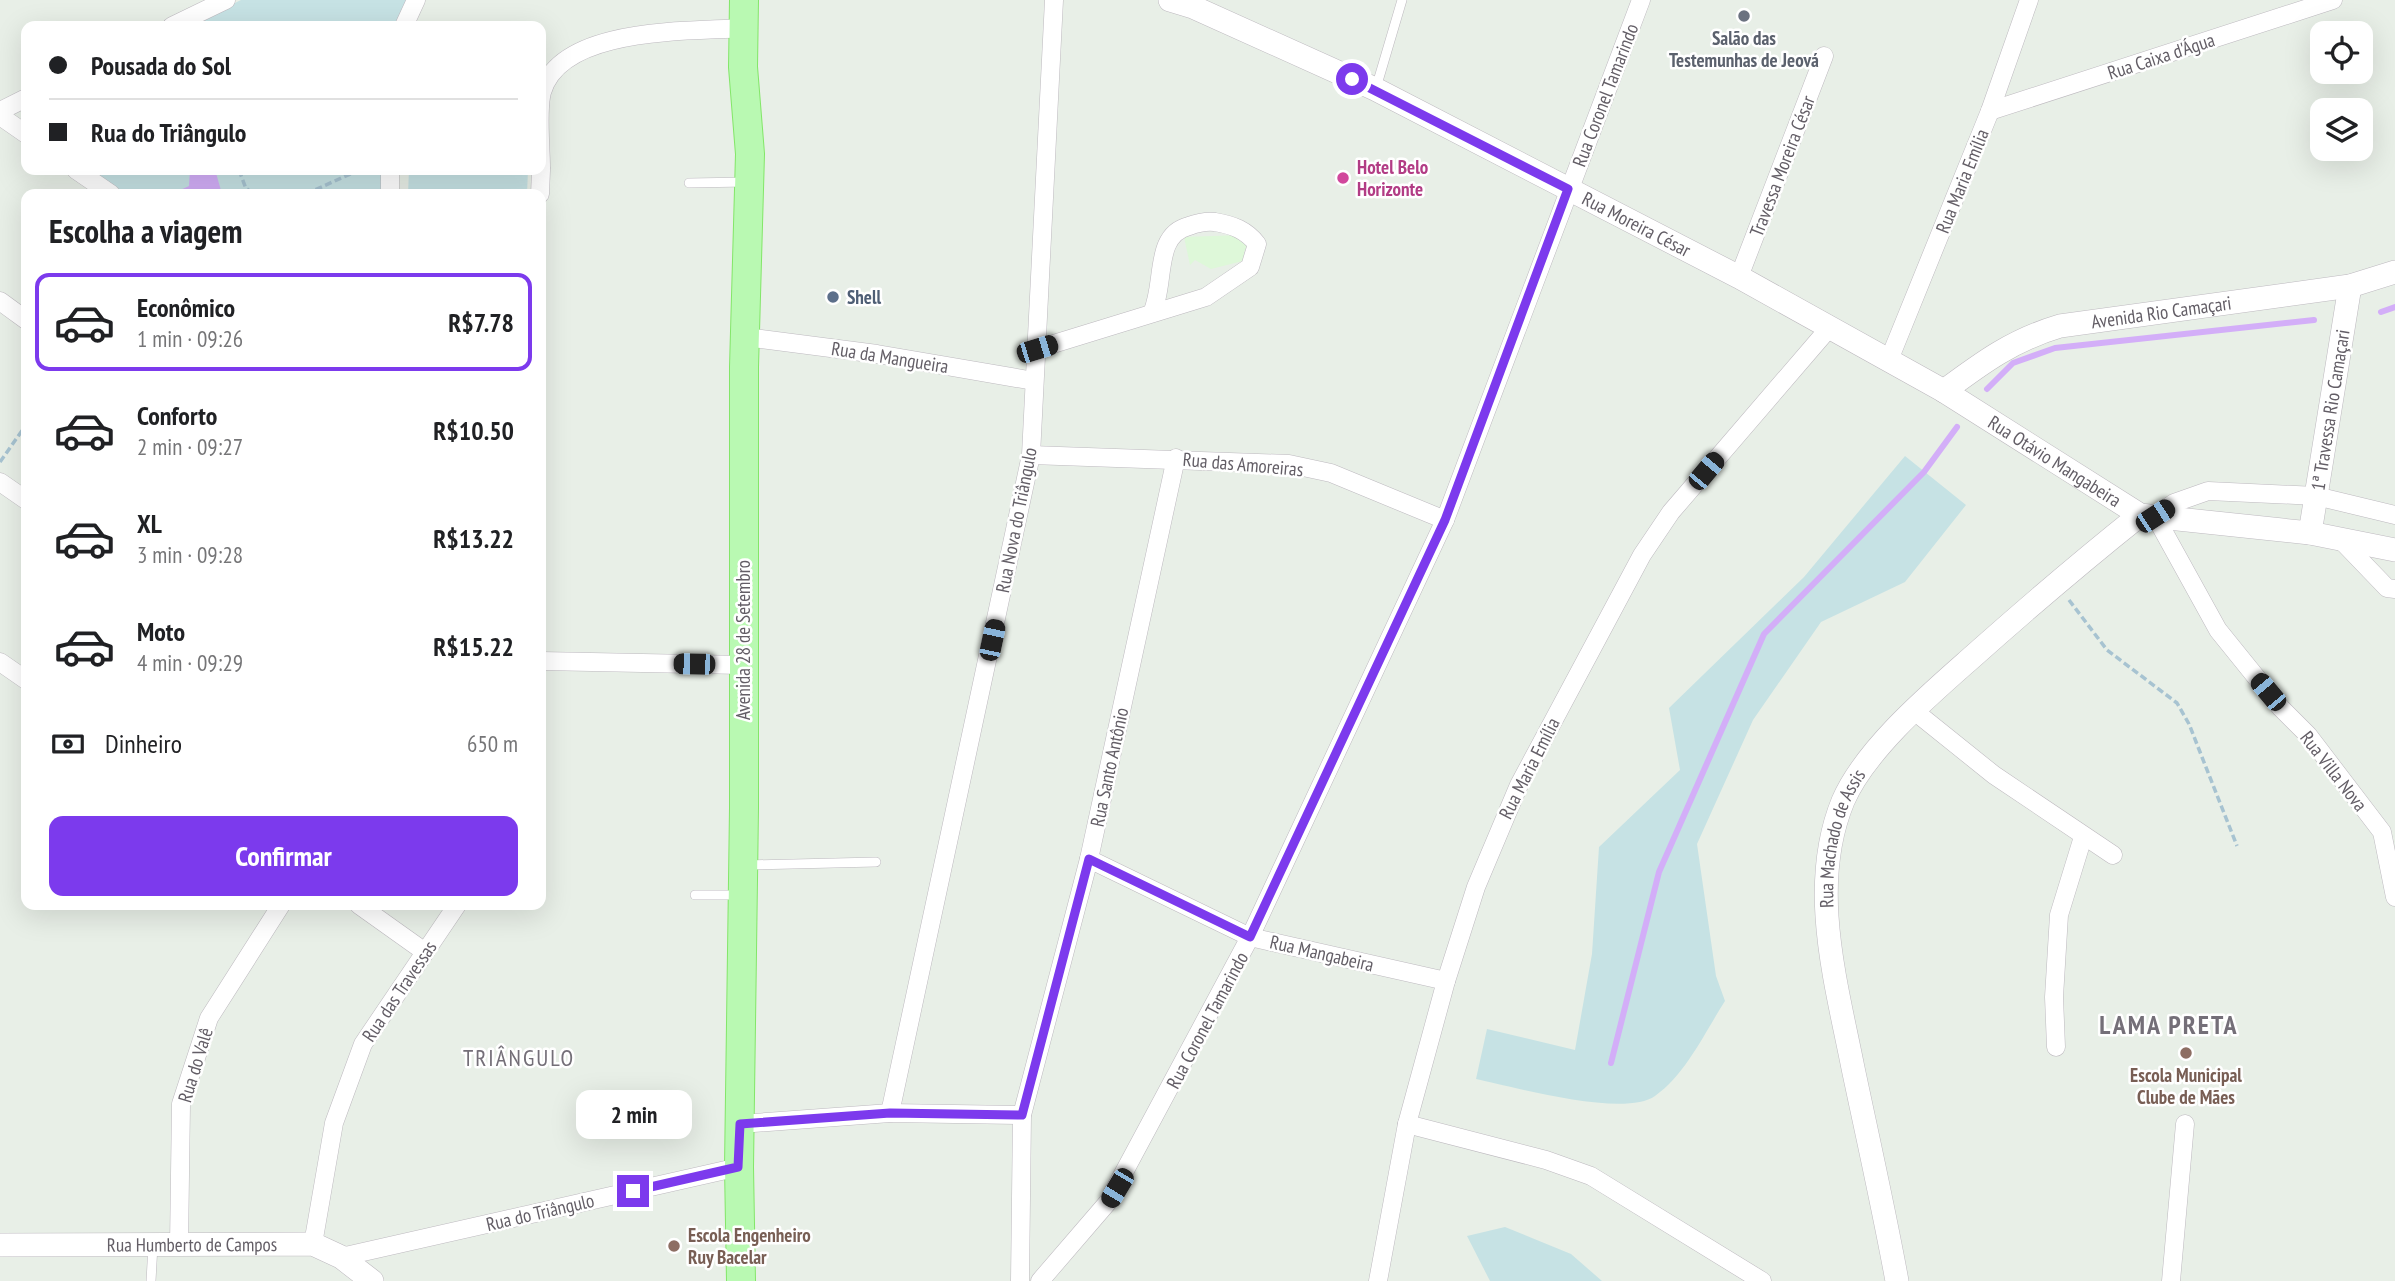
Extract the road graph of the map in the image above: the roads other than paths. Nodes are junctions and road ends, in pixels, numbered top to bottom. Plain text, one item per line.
1 (226, 0) edge
2 (1054, 0) edge
3 (1170, 0) edge
4 (1402, 0) edge
5 (1641, 0) edge
6 (2029, 0) edge
7 (2333, 0) edge
8 (412, 3) edge
9 (744, 14) edge
10 (182, 21) edge
11 (406, 21) edge
12 (1824, 55) dead end
13 (546, 86) edge
14 (1375, 89) junction
15 (21, 101) edge
16 (1990, 111) junction
17 (0, 113) edge
18 (21, 130) edge
19 (83, 175) edge
20 (748, 182) junction
21 (690, 183) dead end
22 (104, 189) edge
23 (1568, 189) junction
24 (2395, 272) edge
25 (1740, 277) junction
26 (2350, 286) junction
27 (0, 301) edge
28 (1153, 313) junction
29 (21, 316) edge
30 (1830, 327) junction
31 (746, 337) junction
32 (1037, 349) junction
33 (1889, 360) junction
34 (1034, 381) junction
35 (1944, 391) junction
36 (1979, 415) joint
37 (1031, 456) junction
38 (1176, 458) junction
39 (0, 482) edge
40 (2316, 496) junction
41 (21, 497) edge
42 (2148, 515) junction
43 (2395, 515) edge
44 (1445, 520) junction
45 (2310, 533) junction
46 (2338, 537) junction
47 (2395, 550) edge
48 (2395, 589) edge
49 (546, 661) edge
50 (0, 662) edge
51 (743, 664) junction
52 (21, 677) edge
53 (1913, 710) junction
54 (2389, 829) edge
55 (2083, 838) junction
56 (2113, 855) dead end
57 (1089, 859) junction
58 (876, 862) dead end
59 (743, 865) junction
60 (695, 895) dead end
61 (743, 895) junction
62 (2395, 897) edge
63 (278, 910) edge
64 (366, 910) edge
65 (454, 910) edge
66 (1250, 937) junction
67 (425, 952) junction
68 (1446, 981) junction
69 (2056, 1047) dead end
70 (890, 1113) junction
71 (1022, 1115) junction
72 (740, 1124) junction
73 (1407, 1124) junction
74 (2185, 1124) dead end
75 (738, 1167) junction
76 (313, 1244) junction
77 (0, 1245) edge
78 (153, 1245) junction
79 (180, 1245) junction
80 (341, 1257) junction
81 (151, 1281) edge
82 (372, 1281) edge
83 (741, 1281) edge
84 (1020, 1281) edge
85 (1040, 1281) edge
86 (1378, 1281) edge
87 (1762, 1281) edge
88 (1897, 1281) edge
89 (2171, 1281) edge

1 - 10 street
2 - 32 street, Rua Nova do Triângulo
3 - 14 street, Rua Moreira César
4 - 14 lane
5 - 23 street, Rua Coronel Tamarindo
6 - 16 street, Rua Maria Emília
7 - 16 street, Rua Caixa d'Água
8 - 11 street
9 - 13 street
9 - 20 main road, Avenida 28 de Setembro
12 - 25 street, Travessa Moreira César
14 - 23 street, Rua Moreira César
15 - 17 street
16 - 33 street, Rua Maria Emília
17 - 18 street
19 - 22 street
20 - 21 lane
20 - 31 main road, Avenida 28 de Setembro
23 - 25 street, Rua Moreira César
23 - 44 street, Rua Coronel Tamarindo
24 - 26 street, Avenida Rio Camaçari
25 - 30 street, Rua Moreira César
26 - 35 street, Avenida Rio Camaçari
26 - 40 street, 1ª Travessa Rio Camaçari
27 - 29 street
28 - 28 street
28 - 32 street
30 - 33 street, Rua Moreira César
30 - 68 street, Rua Maria Emília
31 - 34 street, Rua da Mangueira
31 - 51 main road, Avenida 28 de Setembro
32 - 34 street, Rua Nova do Triângulo
33 - 35 street, Rua Moreira César
34 - 37 street, Rua Nova do Triângulo
35 - 36 street, Rua Moreira César
36 - 42 street, Rua Otávio Mangabeira
37 - 38 street, Rua das Amoreiras
37 - 70 street, Rua Nova do Triângulo
38 - 44 street, Rua das Amoreiras
38 - 57 street, Rua Santo Antônio
39 - 41 street
40 - 42 street
40 - 43 street
40 - 45 street, 1ª Travessa Rio Camaçari
42 - 45 street, Rua Otávio Mangabeira
42 - 53 street, Rua Machado de Assis
42 - 54 street, Rua Villa Nova
44 - 66 street, Rua Coronel Tamarindo
45 - 46 street, Rua Otávio Mangabeira
46 - 47 street, Rua Otávio Mangabeira
46 - 48 street
49 - 51 street
50 - 52 street
51 - 59 main road, Avenida 28 de Setembro
53 - 55 street
53 - 88 street, Rua Machado de Assis
54 - 62 street, Rua Villa Nova
55 - 56 street
55 - 69 street
57 - 66 street, Rua Mangabeira
57 - 71 street, Rua Santo Antônio
58 - 59 lane
59 - 61 main road, Avenida 28 de Setembro
60 - 61 lane
61 - 72 main road, Avenida 28 de Setembro
63 - 79 street, Rua do Valê
64 - 67 street
65 - 67 street, Rua das Travessas
66 - 68 street, Rua Mangabeira
66 - 85 street, Rua Coronel Tamarindo
67 - 76 street, Rua das Travessas
68 - 73 street, Rua Maria Emília
70 - 71 street
70 - 72 street
71 - 84 street, Rua Santo Antônio
72 - 75 main road, Avenida 28 de Setembro
73 - 86 street, Rua Maria Emília
73 - 87 street
74 - 89 street
75 - 80 street, Rua do Triângulo
75 - 83 main road, Avenida 28 de Setembro
76 - 79 street, Rua Humberto de Campos
76 - 80 street, Rua Humberto de Campos
77 - 78 street, Rua Humberto de Campos
78 - 79 street, Rua Humberto de Campos
78 - 81 lane
80 - 82 street, Rua Humberto de Campos

